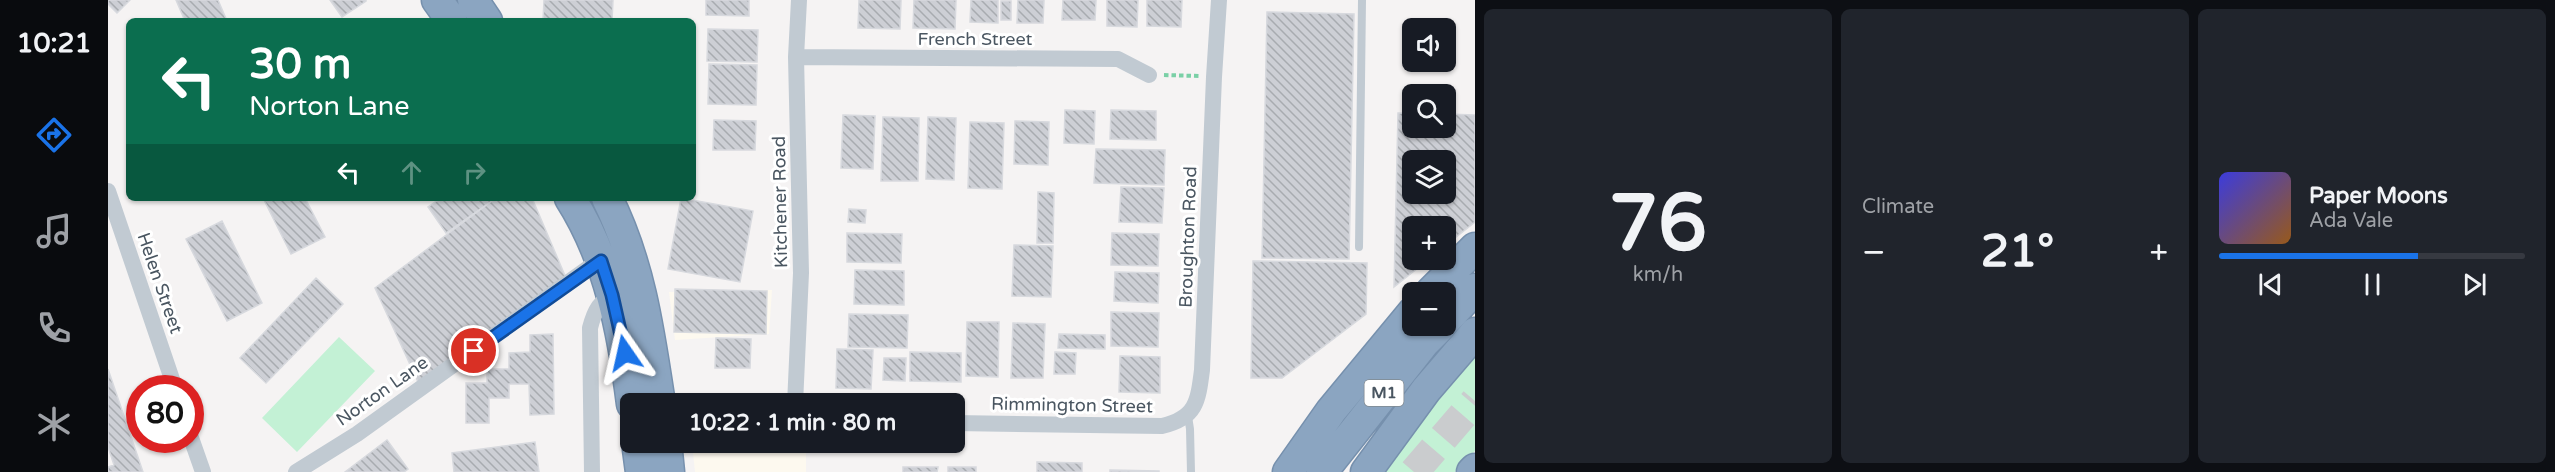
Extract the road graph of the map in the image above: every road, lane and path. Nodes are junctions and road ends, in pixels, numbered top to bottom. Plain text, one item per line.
1 (437, 0) edge
2 (473, 0) edge
3 (799, 0) edge
4 (1219, 0) edge
5 (1362, 0) edge
6 (450, 18) edge
7 (485, 18) edge
8 (796, 57) junction
9 (1149, 75) joint
10 (1214, 77) junction
11 (108, 191) edge
12 (572, 201) edge
13 (613, 210) edge
14 (1359, 247) dead end
15 (1475, 248) edge
16 (601, 261) junction
17 (1441, 282) edge
18 (1475, 289) edge
19 (612, 295) junction
20 (644, 305) junction
21 (1456, 309) edge
22 (1402, 325) edge
23 (1475, 333) edge
24 (1433, 336) edge
25 (171, 375) edge
26 (630, 393) edge
27 (658, 393) edge
28 (796, 393) edge
29 (1188, 416) junction
30 (965, 423) edge
31 (196, 453) edge
32 (638, 453) edge
33 (667, 453) edge
34 (1326, 467) edge
35 (203, 472) edge
36 (297, 472) edge
37 (592, 472) edge
38 (641, 472) edge
39 (669, 472) edge
40 (1191, 472) edge
41 (1288, 472) edge
42 (1366, 472) edge

1 - 6 highway
2 - 7 highway
3 - 8 street, Kitchener Road
4 - 10 street, Broughton Road
5 - 14 lane
8 - 9 street, French Street
8 - 28 street, Kitchener Road
9 - 10 path
10 - 29 street, Broughton Road
11 - 25 street, Helen Street
12 - 16 highway
13 - 16 street, Norton Lane
13 - 20 highway
15 - 17 highway
16 - 19 highway
16 - 36 street, Norton Lane
18 - 21 highway
19 - 20 street
19 - 26 highway
19 - 37 street
20 - 27 highway
22 - 41 highway
23 - 42 highway
24 - 34 highway, M1
29 - 30 street, Rimmington Street
29 - 40 lane, Broughton Road
31 - 35 street
32 - 38 highway
33 - 39 highway

